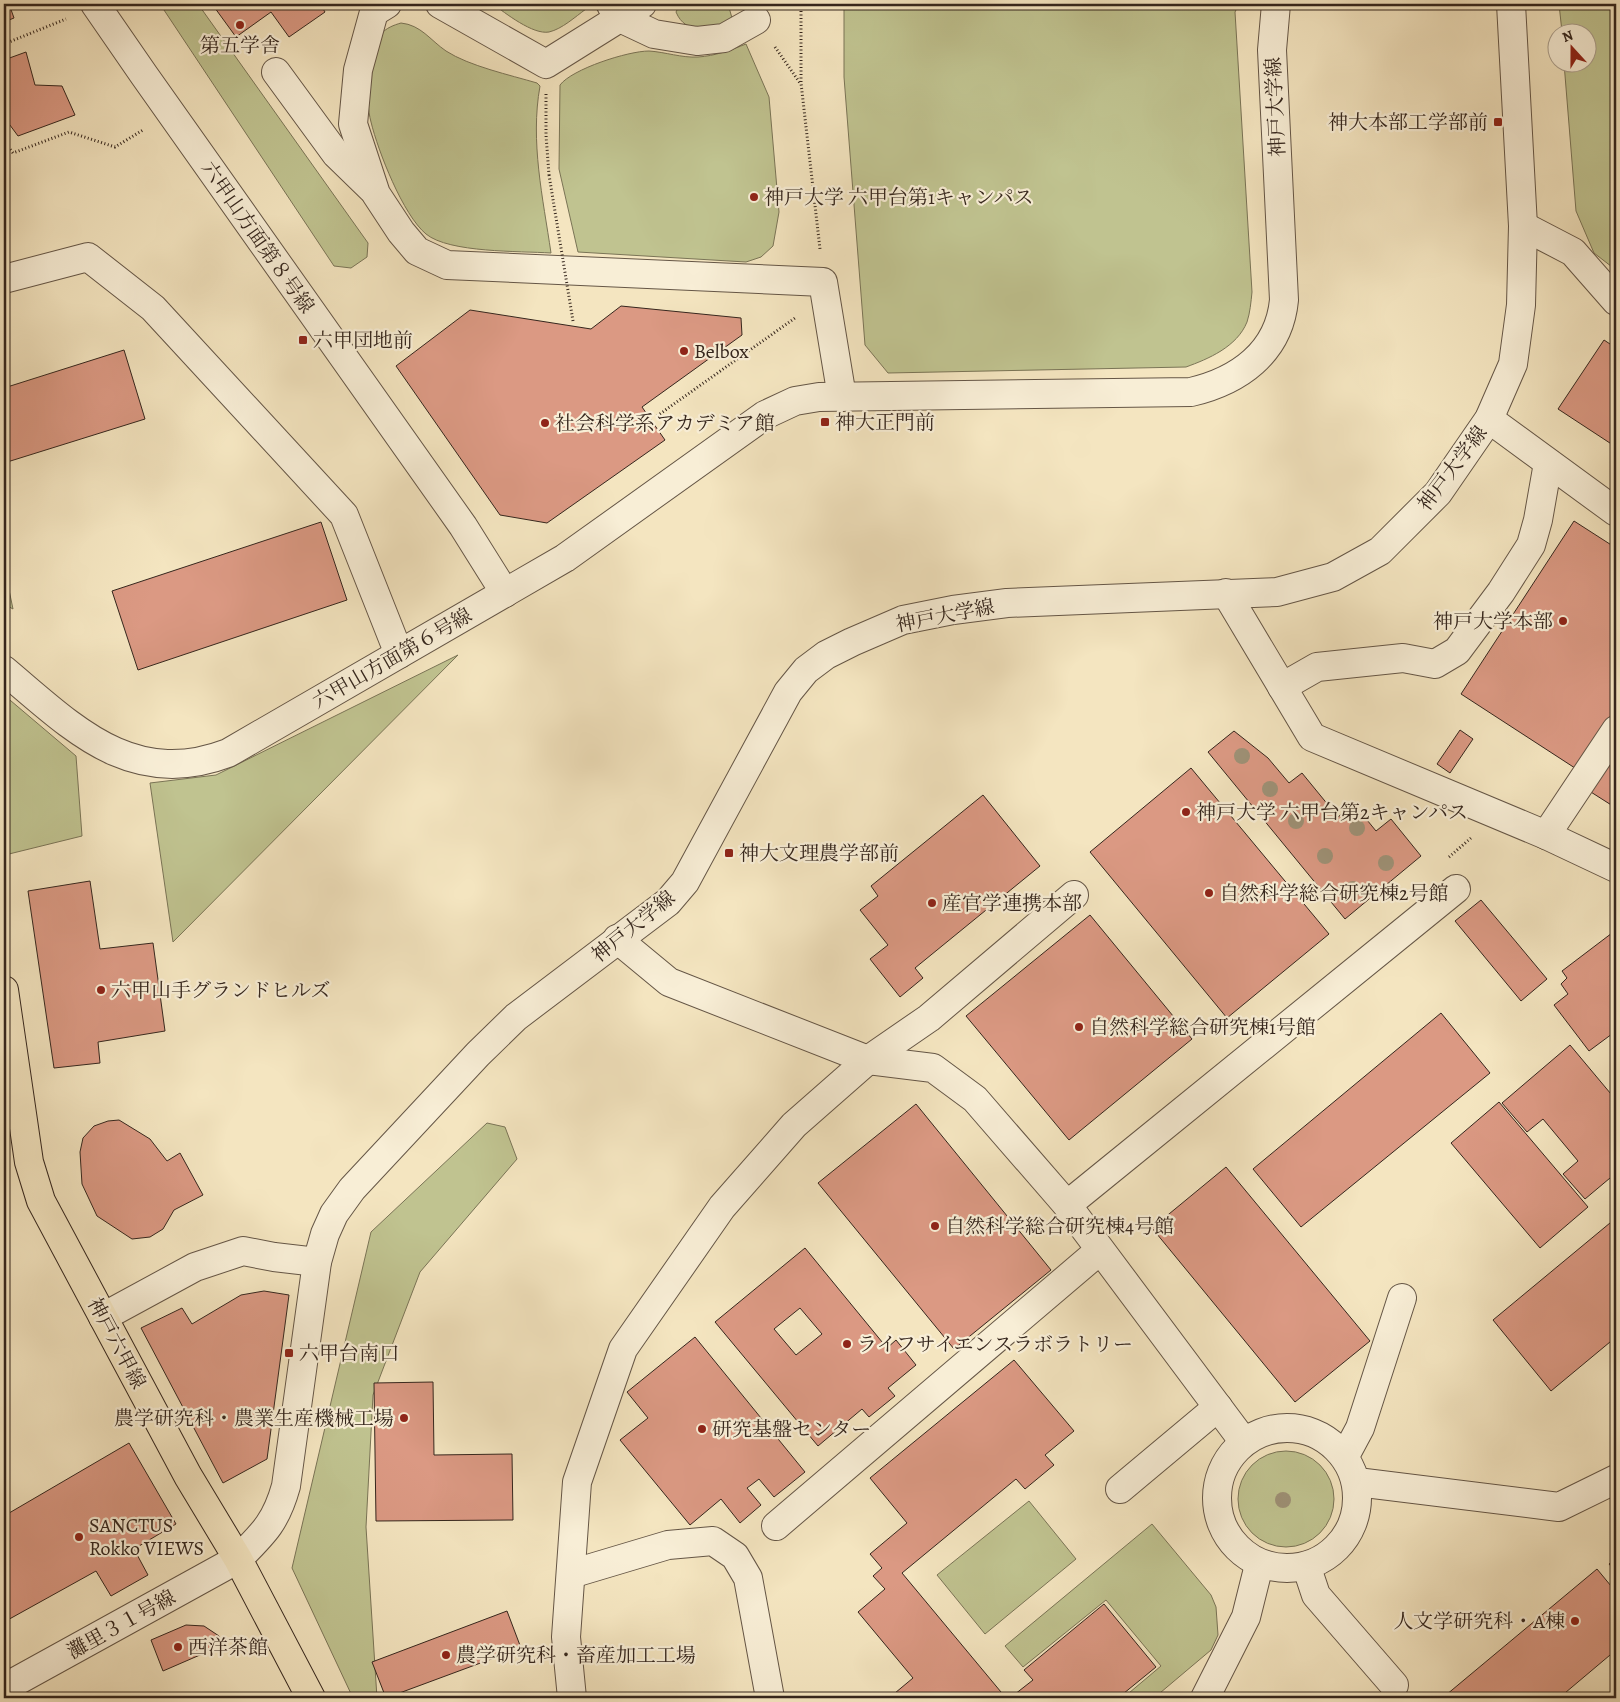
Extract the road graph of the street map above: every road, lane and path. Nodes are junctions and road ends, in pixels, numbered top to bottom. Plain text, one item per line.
1 (387, 4) edge
2 (440, 4) edge
3 (801, 4) edge
4 (1276, 4) edge
5 (1511, 4) edge
6 (96, 5) edge
7 (624, 9) edge
8 (756, 20) dead end
9 (4, 44) edge
10 (546, 64) junction
11 (276, 72) dead end
12 (171, 114) junction
13 (4, 141) edge
14 (376, 194) junction
15 (1522, 226) junction
16 (820, 245) dead end
17 (4, 279) edge
18 (825, 297) junction
19 (1616, 301) edge
20 (573, 321) dead end
21 (842, 397) junction
22 (765, 415) joint
23 (657, 416) dead end
24 (1489, 419) junction
25 (1548, 463) junction
26 (1616, 512) edge
27 (505, 593) junction
28 (1226, 593) junction
29 (399, 654) junction
30 (4, 670) edge
31 (1282, 687) junction
32 (1616, 730) edge
33 (1546, 836) junction
34 (1616, 868) edge
35 (1456, 889) dead end
36 (1074, 895) dead end
37 (618, 939) junction
38 (4, 990) edge
39 (868, 1060) junction
40 (10, 1083) edge
41 (1067, 1205) junction
42 (1099, 1252) junction
43 (317, 1262) junction
44 (1402, 1298) dead end
45 (103, 1317) junction
46 (1218, 1407) junction
47 (1244, 1442) junction
48 (1345, 1456) junction
49 (1616, 1479) edge
50 (1357, 1482) junction
51 (1120, 1489) dead end
52 (776, 1526) dead end
53 (238, 1559) junction
54 (1259, 1564) junction
55 (1306, 1568) junction
56 (571, 1574) junction
57 (1394, 1685) dead end
58 (4, 1688) edge
59 (311, 1698) edge
60 (572, 1698) edge
61 (770, 1698) edge
62 (1205, 1698) edge

1 - 14 street
2 - 10 street
3 - 16 path
4 - 21 street, 神戸大学線
5 - 15 street, 神戸大学線
6 - 9 path
6 - 12 street, 六甲山方面第８号線
7 - 8 street
7 - 10 street
10 - 20 path, bridge
11 - 14 street
12 - 13 path
12 - 27 street, 六甲山方面第８号線
14 - 18 street
15 - 19 street
15 - 24 street, 神戸大学線
17 - 29 street
18 - 21 street
18 - 23 path
21 - 22 street, 神戸大学線
22 - 27 street, 六甲山方面第６号線
24 - 25 street
24 - 28 street, 神戸大学線
25 - 26 street
25 - 31 street
27 - 29 street, 六甲山方面第６号線
28 - 31 street
28 - 37 street, 神戸大学線
29 - 30 street, 六甲山方面第６号線
31 - 33 street
32 - 33 street
33 - 34 street
35 - 41 street
36 - 39 street
37 - 39 street
37 - 43 street, 神戸大学線
38 - 40 main road, 神戸六甲線
39 - 41 street
39 - 56 street
40 - 45 main road, 神戸六甲線
41 - 42 street
42 - 46 street
42 - 52 street
43 - 45 street
43 - 53 street, 神戸大学線
44 - 48 street
45 - 53 main road, 神戸六甲線
46 - 47 street
46 - 51 street
47 - 48 street
47 - 54 street
48 - 50 street
49 - 50 street
50 - 55 street
53 - 58 street, 灘里３１号線
53 - 59 main road, 神戸六甲線
54 - 55 street
54 - 62 street
55 - 57 street
56 - 60 street
56 - 61 street

